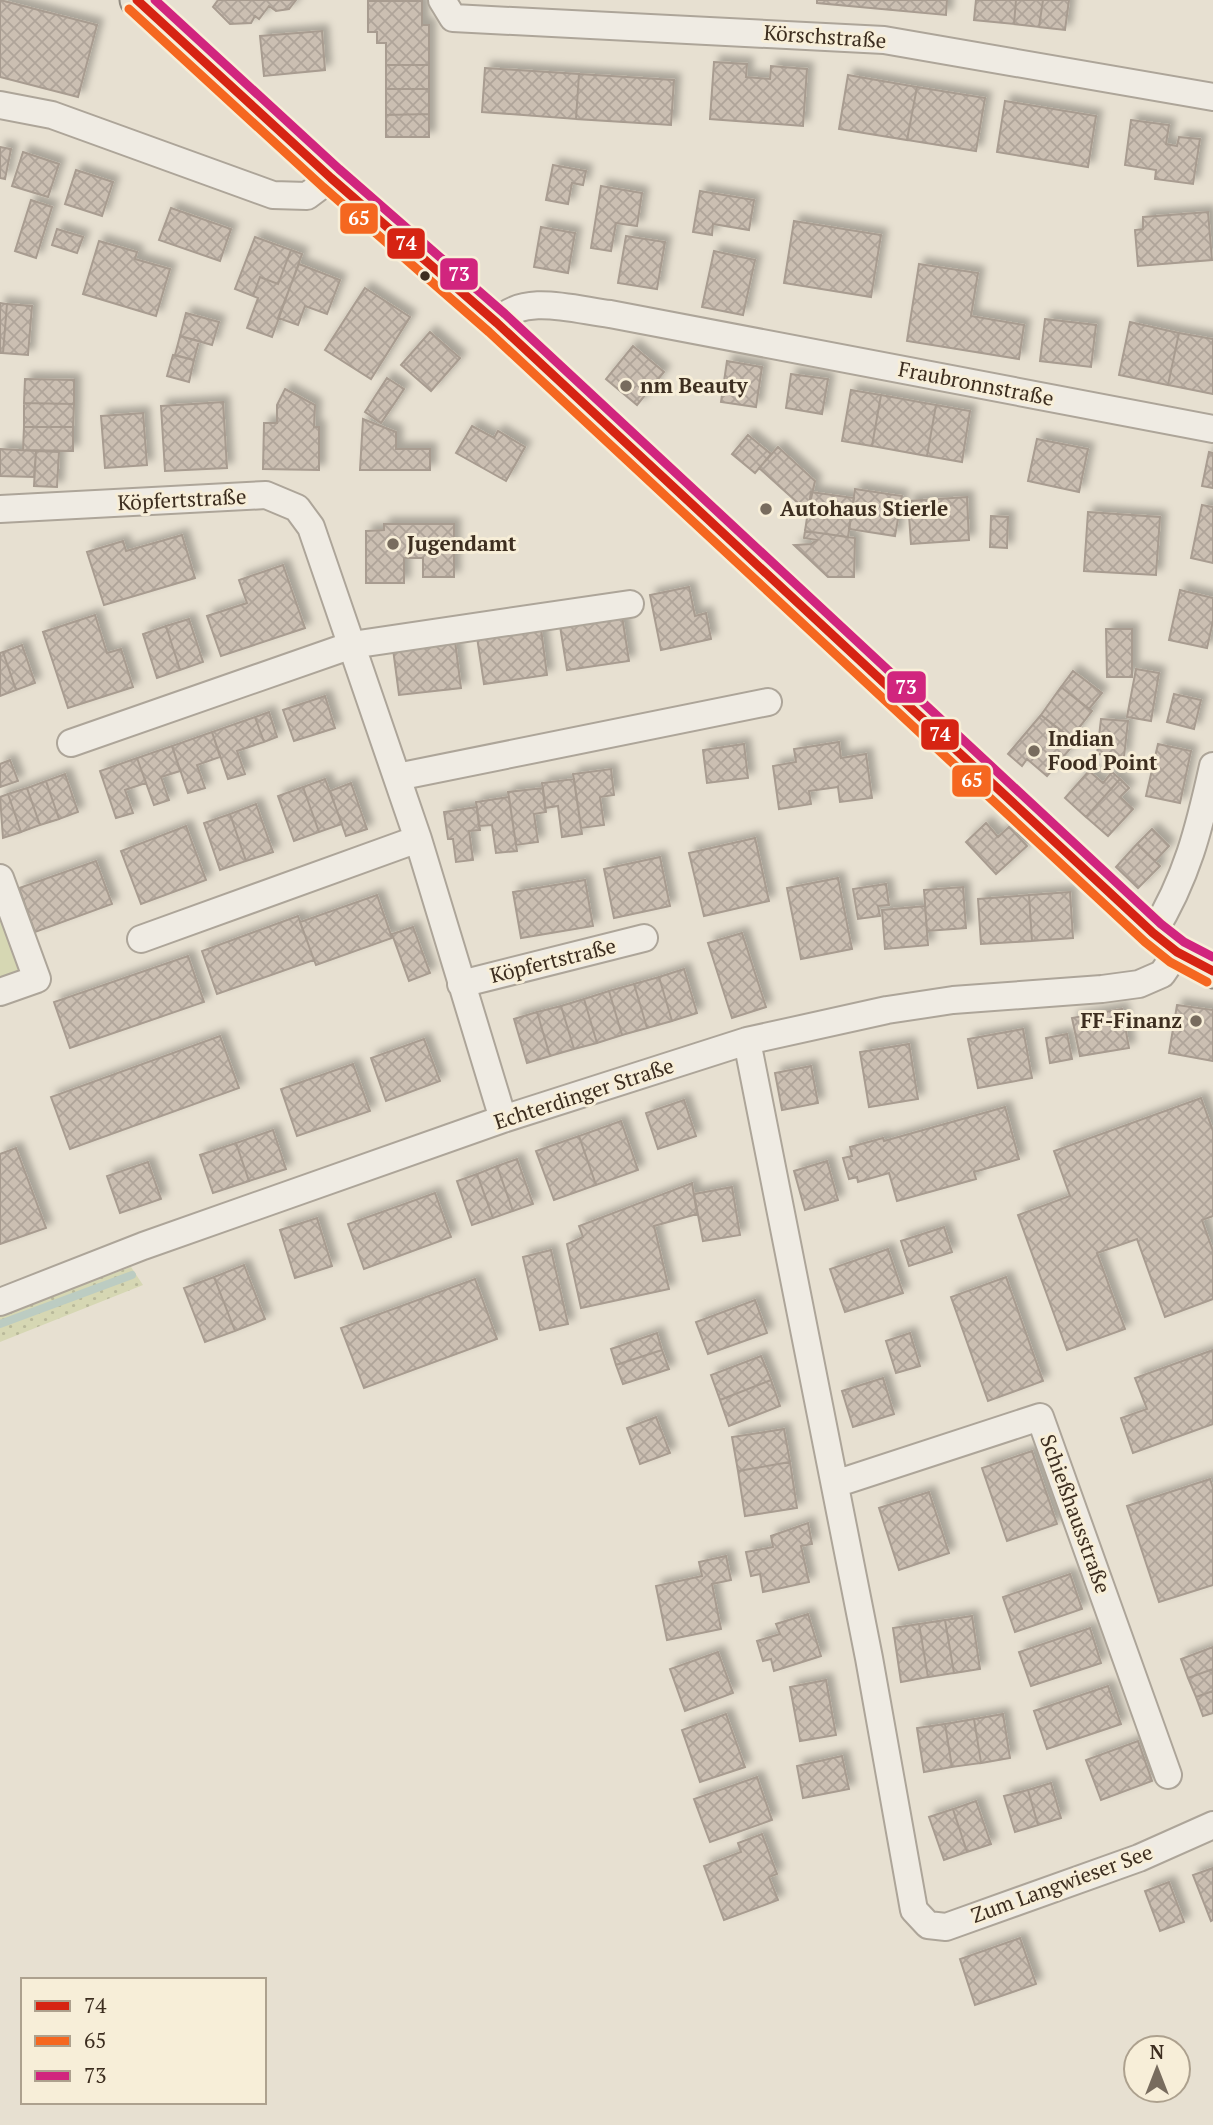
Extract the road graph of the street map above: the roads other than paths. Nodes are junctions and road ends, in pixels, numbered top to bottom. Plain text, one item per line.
1 (137, 0) edge
2 (442, 0) edge
3 (1213, 97) edge
4 (0, 105) edge
5 (331, 178) junction
6 (497, 323) junction
7 (1213, 429) edge
8 (0, 509) edge
9 (630, 604) dead end
10 (352, 645) junction
11 (768, 702) dead end
12 (71, 743) dead end
13 (1213, 766) edge
14 (397, 777) junction
15 (418, 839) junction
16 (0, 878) edge
17 (644, 938) dead end
18 (141, 939) dead end
19 (1165, 943) junction
20 (1213, 971) edge
21 (461, 984) junction
22 (0, 992) edge
23 (747, 1041) junction
24 (503, 1119) junction
25 (0, 1302) edge
26 (835, 1484) junction
27 (1168, 1775) dead end
28 (1213, 1825) edge

1 - 5 main road
2 - 3 street, Körschstraße
4 - 5 street
5 - 6 main road
6 - 7 street, Fraubronnstraße
6 - 19 main road
8 - 10 street, Köpfertstraße
9 - 10 street
10 - 12 street
10 - 14 street, Köpfertstraße
11 - 14 street
13 - 19 street, Echterdinger Straße
14 - 15 street, Köpfertstraße
15 - 18 street
15 - 21 street, Köpfertstraße
16 - 22 street
17 - 21 street, Köpfertstraße
19 - 20 main road
19 - 23 street, Echterdinger Straße
21 - 24 street, Köpfertstraße
23 - 24 street, Echterdinger Straße
23 - 26 street
24 - 25 street, Echterdinger Straße
26 - 27 street, Schießhausstraße
26 - 28 street, Zum Langwieser See

